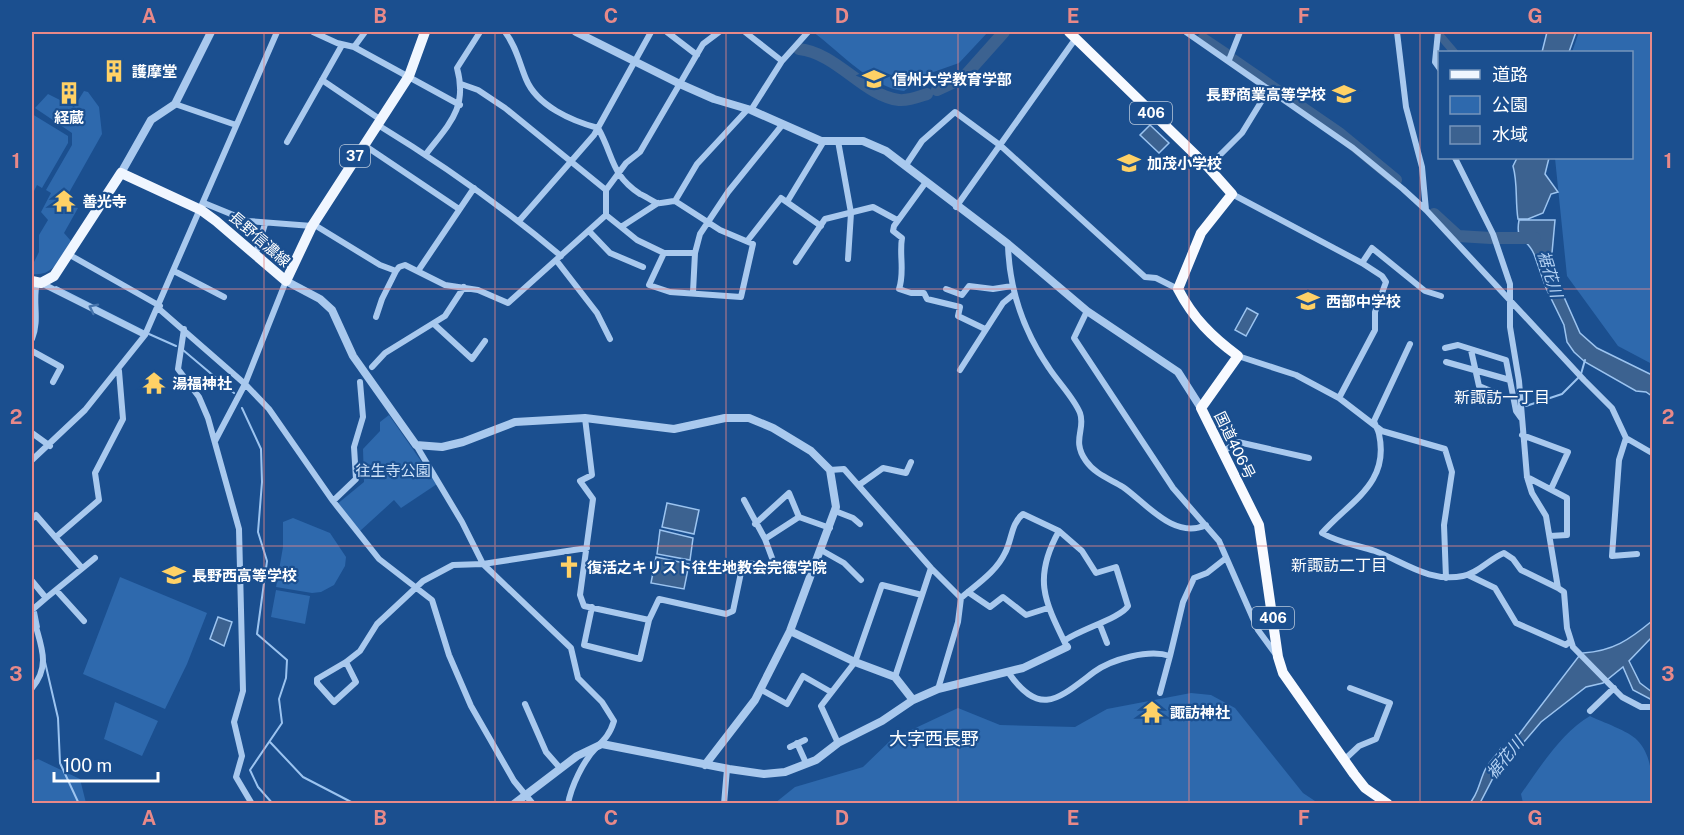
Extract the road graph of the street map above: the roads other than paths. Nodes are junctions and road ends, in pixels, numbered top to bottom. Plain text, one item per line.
1 (211, 32) edge
2 (277, 32) edge
3 (313, 32) edge
4 (365, 32) edge
5 (425, 32) edge
6 (480, 32) edge
7 (505, 32) edge
8 (576, 32) edge
9 (651, 32) edge
10 (667, 32) edge
11 (719, 32) edge
12 (746, 32) edge
13 (808, 32) edge
14 (1186, 32) edge
15 (1240, 32) edge
16 (1397, 32) edge
17 (1438, 32) edge
18 (1073, 35) edge
19 (342, 45) junction
20 (354, 47) junction
21 (697, 55) junction
22 (1228, 60) junction
23 (782, 61) junction
24 (634, 62) junction
25 (1438, 66) edge
26 (409, 76) junction
27 (322, 80) junction
28 (461, 84) junction
29 (680, 84) junction
30 (1269, 89) junction
31 (175, 104) junction
32 (460, 105) junction
33 (749, 110) junction
34 (379, 122) junction
35 (783, 124) junction
36 (236, 125) junction
37 (598, 128) junction
38 (824, 141) junction
39 (838, 141) junction
40 (286, 142) dead end
41 (363, 145) junction
42 (1000, 146) junction
43 (426, 154) junction
44 (1456, 159) edge
45 (573, 161) junction
46 (906, 165) junction
47 (1208, 167) junction
48 (121, 173) junction
49 (618, 176) junction
50 (926, 182) junction
51 (474, 188) junction
52 (606, 190) junction
53 (1232, 194) junction
54 (675, 201) junction
55 (787, 202) junction
56 (658, 203) junction
57 (202, 207) junction
58 (956, 207) junction
59 (459, 209) junction
60 (1426, 210) junction
61 (851, 213) junction
62 (606, 215) junction
63 (519, 220) junction
64 (897, 220) junction
65 (706, 222) junction
66 (265, 224) junction
67 (312, 225) junction
68 (821, 226) junction
69 (621, 227) junction
70 (589, 231) junction
71 (748, 240) junction
72 (1008, 244) junction
73 (664, 253) junction
74 (695, 253) junction
75 (68, 255) junction
76 (255, 256) junction
77 (559, 258) junction
78 (848, 259) dead end
79 (796, 262) dead end
80 (1362, 263) junction
81 (643, 267) dead end
82 (396, 271) junction
83 (418, 271) junction
84 (174, 272) junction
85 (36, 282) edge
86 (286, 282) junction
87 (1012, 286) junction
88 (464, 287) junction
89 (946, 289) dead end
90 (1178, 290) junction
91 (693, 292) junction
92 (1014, 294) junction
93 (1441, 296) dead end
94 (224, 297) dead end
95 (1509, 300) junction
96 (159, 307) junction
97 (1087, 311) junction
98 (376, 317) dead end
99 (435, 325) junction
100 (184, 329) junction
101 (985, 329) junction
102 (145, 335) junction
103 (32, 339) edge
104 (610, 339) dead end
105 (485, 341) dead end
106 (1410, 344) dead end
107 (1445, 348) dead end
108 (1471, 350) junction
109 (32, 351) edge
110 (1238, 356) junction
111 (1446, 362) dead end
112 (372, 367) dead end
113 (1473, 369) junction
114 (960, 370) dead end
115 (119, 371) junction
116 (1510, 380) junction
117 (53, 382) dead end
118 (360, 382) dead end
119 (245, 384) junction
120 (1498, 394) dead end
121 (1340, 398) junction
122 (1201, 408) junction
123 (585, 418) junction
124 (1521, 418) junction
125 (1374, 424) junction
126 (32, 433) edge
127 (1522, 435) junction
128 (1626, 438) junction
129 (216, 441) junction
130 (416, 445) junction
131 (50, 446) junction
132 (1222, 452) junction
133 (1653, 453) edge
134 (1309, 458) dead end
135 (32, 460) edge
136 (911, 462) dead end
137 (830, 470) junction
138 (1527, 477) junction
139 (859, 485) junction
140 (1551, 489) junction
141 (744, 500) dead end
142 (333, 501) junction
143 (835, 511) junction
144 (799, 517) junction
145 (32, 519) edge
146 (755, 524) junction
147 (860, 524) dead end
148 (1206, 525) junction
149 (830, 528) junction
150 (1059, 531) junction
151 (1550, 536) junction
152 (56, 537) junction
153 (765, 539) junction
154 (587, 548) junction
155 (821, 550) junction
156 (1636, 554) dead end
157 (95, 558) dead end
158 (1226, 558) junction
159 (483, 564) junction
160 (775, 566) junction
161 (82, 568) junction
162 (931, 568) junction
163 (812, 569) junction
164 (1468, 575) junction
165 (1446, 578) junction
166 (861, 580) dead end
167 (32, 581) edge
168 (419, 588) junction
169 (1558, 588) junction
170 (56, 590) junction
171 (968, 592) junction
172 (922, 595) junction
173 (46, 598) junction
174 (961, 598) junction
175 (592, 607) junction
176 (1048, 608) junction
177 (649, 620) junction
178 (84, 621) dead end
179 (1100, 625) junction
180 (790, 631) junction
181 (1107, 643) dead end
182 (1065, 644) junction
183 (1572, 644) junction
184 (1170, 656) junction
185 (1278, 657) junction
186 (346, 662) junction
187 (855, 662) junction
188 (1008, 672) junction
189 (895, 677) junction
190 (1611, 686) junction
191 (32, 688) edge
192 (1350, 688) dead end
193 (760, 689) junction
194 (938, 689) junction
195 (831, 692) junction
196 (1160, 693) dead end
197 (913, 700) junction
198 (525, 704) dead end
199 (1653, 707) edge
200 (1590, 711) dead end
201 (805, 740) dead end
202 (797, 743) junction
203 (838, 743) junction
204 (602, 744) junction
205 (790, 747) dead end
206 (1344, 760) junction
207 (806, 763) junction
208 (705, 765) junction
209 (560, 768) junction
210 (727, 769) junction
211 (527, 796) junction
212 (252, 804) edge
213 (514, 804) edge
214 (533, 804) edge
215 (568, 804) edge
216 (724, 804) edge
217 (1388, 804) edge

1 - 31 street
2 - 36 street
3 - 19 street
4 - 20 street
5 - 26 main road, 長野信濃線 / 37
6 - 28 street
7 - 37 street
8 - 24 street
9 - 24 street
10 - 21 street
11 - 21 street
12 - 23 street
13 - 23 street
14 - 22 street
15 - 22 street
16 - 60 street
17 - 25 street
18 - 42 street
18 - 47 highway, 406
19 - 20 street
19 - 27 street
20 - 26 street
21 - 29 street
22 - 30 street
23 - 33 street
24 - 29 street
24 - 37 street
26 - 32 street
26 - 34 main road, 長野信濃線 / 37
27 - 34 street
27 - 40 street
28 - 32 street
28 - 45 street
29 - 33 street
29 - 49 street
30 - 47 street
30 - 60 street
31 - 36 street
31 - 48 street
32 - 43 street
33 - 35 street
33 - 54 street
34 - 41 main road, 長野信濃線 / 37
34 - 43 street
35 - 38 street
35 - 65 street
36 - 57 street
37 - 45 street
37 - 49 street
38 - 39 street
38 - 55 street
39 - 46 street
39 - 61 street
41 - 59 street
41 - 67 main road, 長野信濃線 / 37
42 - 46 street
42 - 58 street
42 - 90 street
43 - 51 street
44 - 95 street
45 - 52 street
45 - 63 street
46 - 50 street
47 - 53 highway, 406
48 - 57 main road, 長野信濃線
48 - 75 main road
49 - 52 street
49 - 56 street
50 - 58 street
50 - 64 street
51 - 59 street
51 - 63 street
52 - 62 street
53 - 80 street
53 - 90 highway
54 - 56 street
54 - 65 street
55 - 68 street
55 - 71 street
56 - 69 street
57 - 66 street
57 - 76 main road, 長野信濃線
57 - 84 street
58 - 72 street
59 - 83 street
60 - 95 street
61 - 64 street
61 - 68 street
61 - 78 street
62 - 69 street
62 - 70 street
63 - 77 street
64 - 101 street
65 - 71 street
65 - 74 street
66 - 67 street
66 - 76 street
67 - 82 street
67 - 86 main road, 長野信濃線 / 37
68 - 79 street
69 - 73 street
70 - 77 street
70 - 81 street
71 - 91 street
72 - 87 street
72 - 97 street
73 - 74 street
73 - 91 street
74 - 91 street
75 - 85 main road
75 - 96 street
76 - 86 main road, 長野信濃線
77 - 88 street
77 - 104 street
80 - 93 street
80 - 121 street
82 - 83 street
82 - 98 street
83 - 88 street
84 - 94 street
84 - 96 street
102 -> 85 street
85 - 103 street
86 - 119 street
86 - 130 street
87 - 89 street
87 - 92 street
88 - 99 street
90 - 110 highway
92 - 101 street
92 - 148 street
95 - 124 street
95 - 128 street
96 - 100 street
96 - 102 street
97 - 122 street
97 - 148 street
99 - 105 street
99 - 112 street
100 - 119 street
100 - 129 street
101 - 114 street
102 - 115 street
106 - 125 street
107 - 108 street
108 - 113 street
108 - 116 street
109 - 117 street
110 - 121 street
110 - 122 highway, 国道406号
111 - 113 street
113 - 116 street
113 - 120 street
115 - 131 street
115 - 152 street
116 - 124 street
118 - 142 street
119 - 129 street
119 - 142 street
121 - 125 street
122 - 132 highway, 国道406号 / 406
123 - 130 street
123 - 137 street
123 - 154 street
124 - 127 street
125 - 165 street
125 - 165 street
126 - 131 street
127 - 138 street
127 - 140 street
128 - 133 street
128 - 156 street
129 - 212 street
130 - 159 street
131 - 135 street
132 - 134 street
132 - 185 highway, 国道406号 / 406
136 - 139 street
137 - 139 street
137 - 143 street
138 - 140 street
138 - 151 street
139 - 162 street
140 - 151 street
141 - 146 street
142 - 168 street
143 - 147 street
143 - 149 street
144 - 146 street
144 - 149 street
144 - 153 street
145 - 152 street
146 - 153 street
148 - 158 street
149 - 155 street
150 - 171 street
150 - 176 street
150 - 179 street
151 - 169 street
152 - 161 street
153 - 160 street
154 - 159 street
154 - 175 street
155 - 163 street
155 - 166 street
157 - 161 street
158 - 184 street
158 - 185 street
159 - 168 street
159 - 204 street
160 - 163 street
160 - 177 street
161 - 170 street
162 - 172 street
162 - 174 street
163 - 180 street
164 - 165 street
164 - 169 street
164 - 183 street
167 - 173 street
168 - 186 street
168 - 211 street
169 - 183 street
170 - 173 street
170 - 178 street
171 - 174 street
171 - 176 street
172 - 187 street
172 - 189 street
173 - 191 street
174 - 194 street
175 - 177 street
175 - 177 street
176 - 182 street
179 - 181 street
179 - 182 street
180 - 187 street
180 - 193 street
182 - 188 street
183 - 190 street
184 - 188 street
184 - 196 street
185 - 206 highway, 国道406号 / 406
186 - 186 street
187 - 189 street
187 - 195 street
188 - 194 street
189 - 197 street
190 - 199 street
190 - 200 street
192 - 206 street
193 - 195 street
193 - 208 street
194 - 197 street
195 - 203 street
197 - 203 street
198 - 209 street
201 - 202 street
202 - 205 street
202 - 207 street
203 - 207 street
204 - 208 street
204 - 209 street
204 - 215 street
206 - 217 highway, 国道406号 / 406
207 - 210 street
208 - 210 street
209 - 211 street
210 - 216 street
211 - 213 street
211 - 214 street

